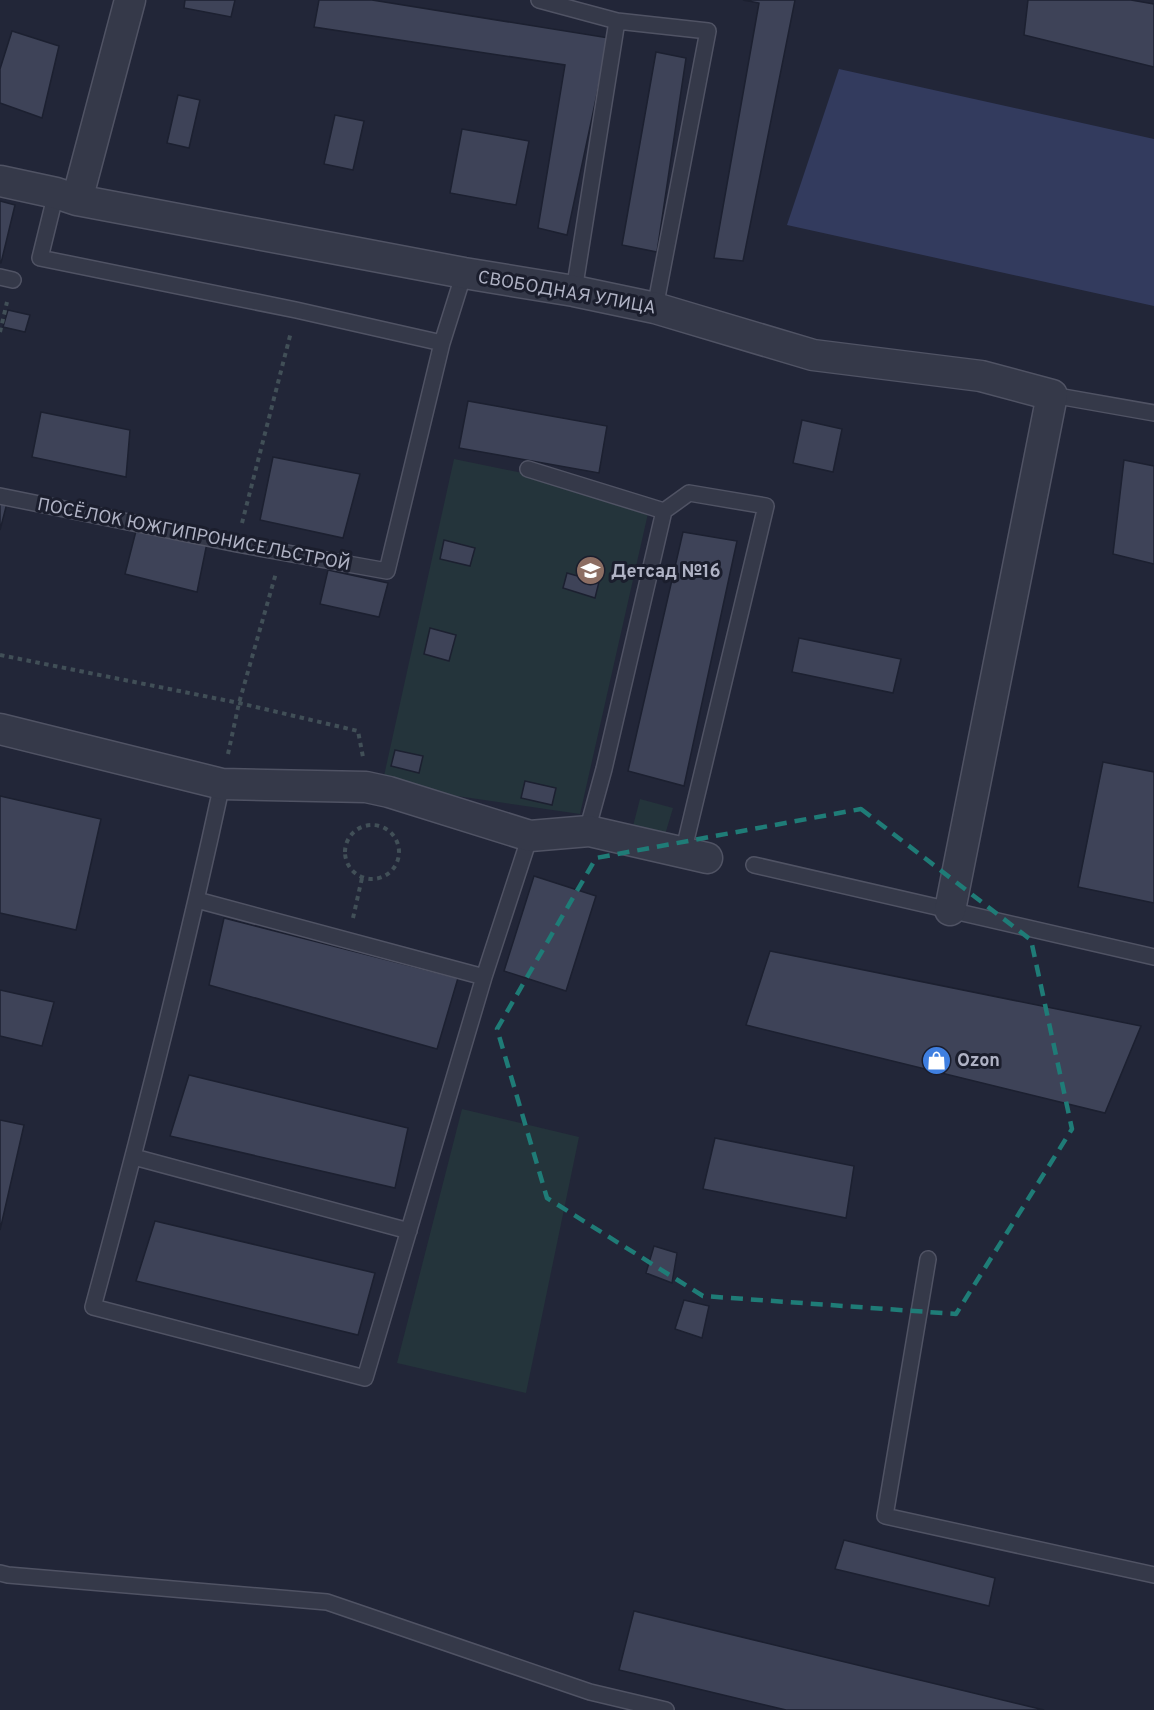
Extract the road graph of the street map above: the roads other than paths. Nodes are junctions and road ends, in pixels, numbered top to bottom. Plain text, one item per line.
1 (130, 0) edge
2 (539, 0) edge
3 (617, 21) junction
4 (0, 181) edge
5 (67, 196) junction
6 (464, 273) junction
7 (574, 291) junction
8 (655, 308) junction
9 (442, 343) junction
10 (1052, 395) junction
11 (1154, 414) edge
12 (528, 469) dead end
13 (0, 496) edge
14 (664, 511) junction
15 (0, 729) edge
16 (222, 784) junction
17 (589, 831) junction
18 (530, 836) junction
19 (695, 855) joint
20 (754, 865) dead end
21 (197, 900) junction
22 (950, 910) junction
23 (1154, 957) edge
24 (484, 977) junction
25 (134, 1157) junction
26 (409, 1231) junction
27 (928, 1259) dead end
28 (0, 1573) edge
29 (1154, 1575) edge
30 (666, 1710) edge

1 - 5 street
2 - 3 lane
3 - 7 lane
3 - 8 lane
4 - 5 street, СВОБОДНАЯ УЛИЦА
5 - 6 street, СВОБОДНАЯ УЛИЦА
5 - 9 lane
6 - 7 street, СВОБОДНАЯ УЛИЦА
6 - 9 lane
7 - 8 street, СВОБОДНАЯ УЛИЦА
8 - 10 street, СВОБОДНАЯ УЛИЦА
9 - 13 lane, ПОСЁЛОК ЮЖГИПРОНИСЕЛЬСТРОЙ
10 - 11 lane
10 - 22 street
12 - 14 lane
14 - 17 lane
14 - 19 lane
15 - 16 street
16 - 18 street
16 - 21 lane
17 - 18 street
17 - 19 street
18 - 24 lane
20 - 22 lane
21 - 24 lane
21 - 25 lane
22 - 23 lane
24 - 26 lane
25 - 26 lane
25 - 26 lane
27 - 29 lane
28 - 30 lane

